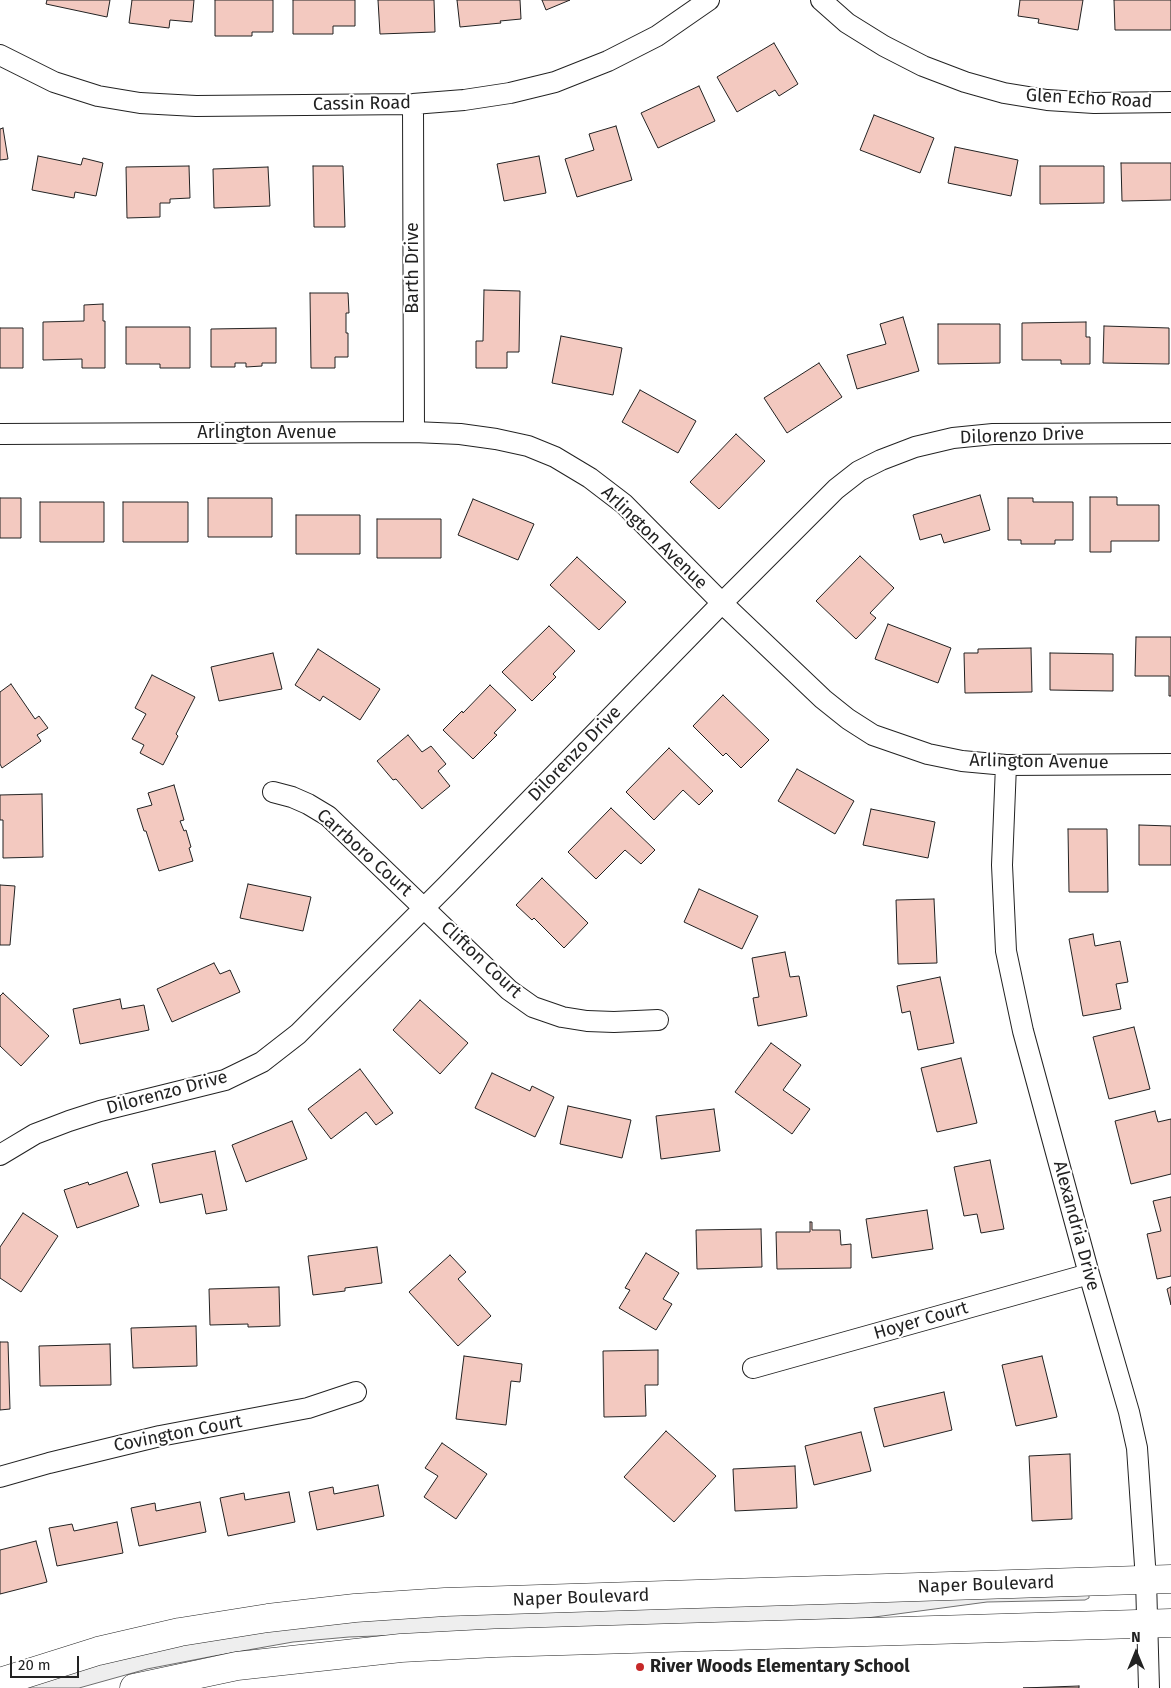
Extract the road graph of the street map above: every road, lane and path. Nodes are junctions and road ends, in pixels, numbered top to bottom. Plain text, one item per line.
1 (709, 0) edge
2 (821, 0) edge
3 (0, 55) edge
4 (1171, 102) edge
5 (413, 104) junction
6 (414, 432) junction
7 (1171, 433) edge
8 (0, 434) edge
9 (722, 603) junction
10 (1171, 764) edge
11 (1006, 765) junction
12 (273, 792) dead end
13 (425, 908) junction
14 (658, 1020) dead end
15 (0, 1155) edge
16 (1089, 1274) junction
17 (753, 1368) dead end
18 (356, 1392) dead end
19 (0, 1477) edge
20 (1158, 1579) edge
21 (1159, 1623) edge
22 (0, 1682) edge
23 (134, 1688) edge
24 (1149, 1688) edge

1 - 5 street, Cassin Road
2 - 4 street, Glen Echo Road
3 - 5 street, Cassin Road
5 - 6 street, Barth Drive
6 - 8 street, Arlington Avenue
6 - 9 street, Arlington Avenue
7 - 9 street, Dilorenzo Drive
9 - 11 street, Arlington Avenue
9 - 13 street, Dilorenzo Drive
10 - 11 street, Arlington Avenue
11 - 16 street, Alexandria Drive
12 - 13 street, Carrboro Court
13 - 14 street, Clifton Court
13 - 15 street, Dilorenzo Drive
16 - 17 street, Hoyer Court
16 - 20 street, Alexandria Drive
18 - 19 street, Covington Court
20 - 21 street, Alexandria Drive
20 - 22 main road, Naper Boulevard
21 - 23 main road
21 - 24 street, Alexandria Drive

